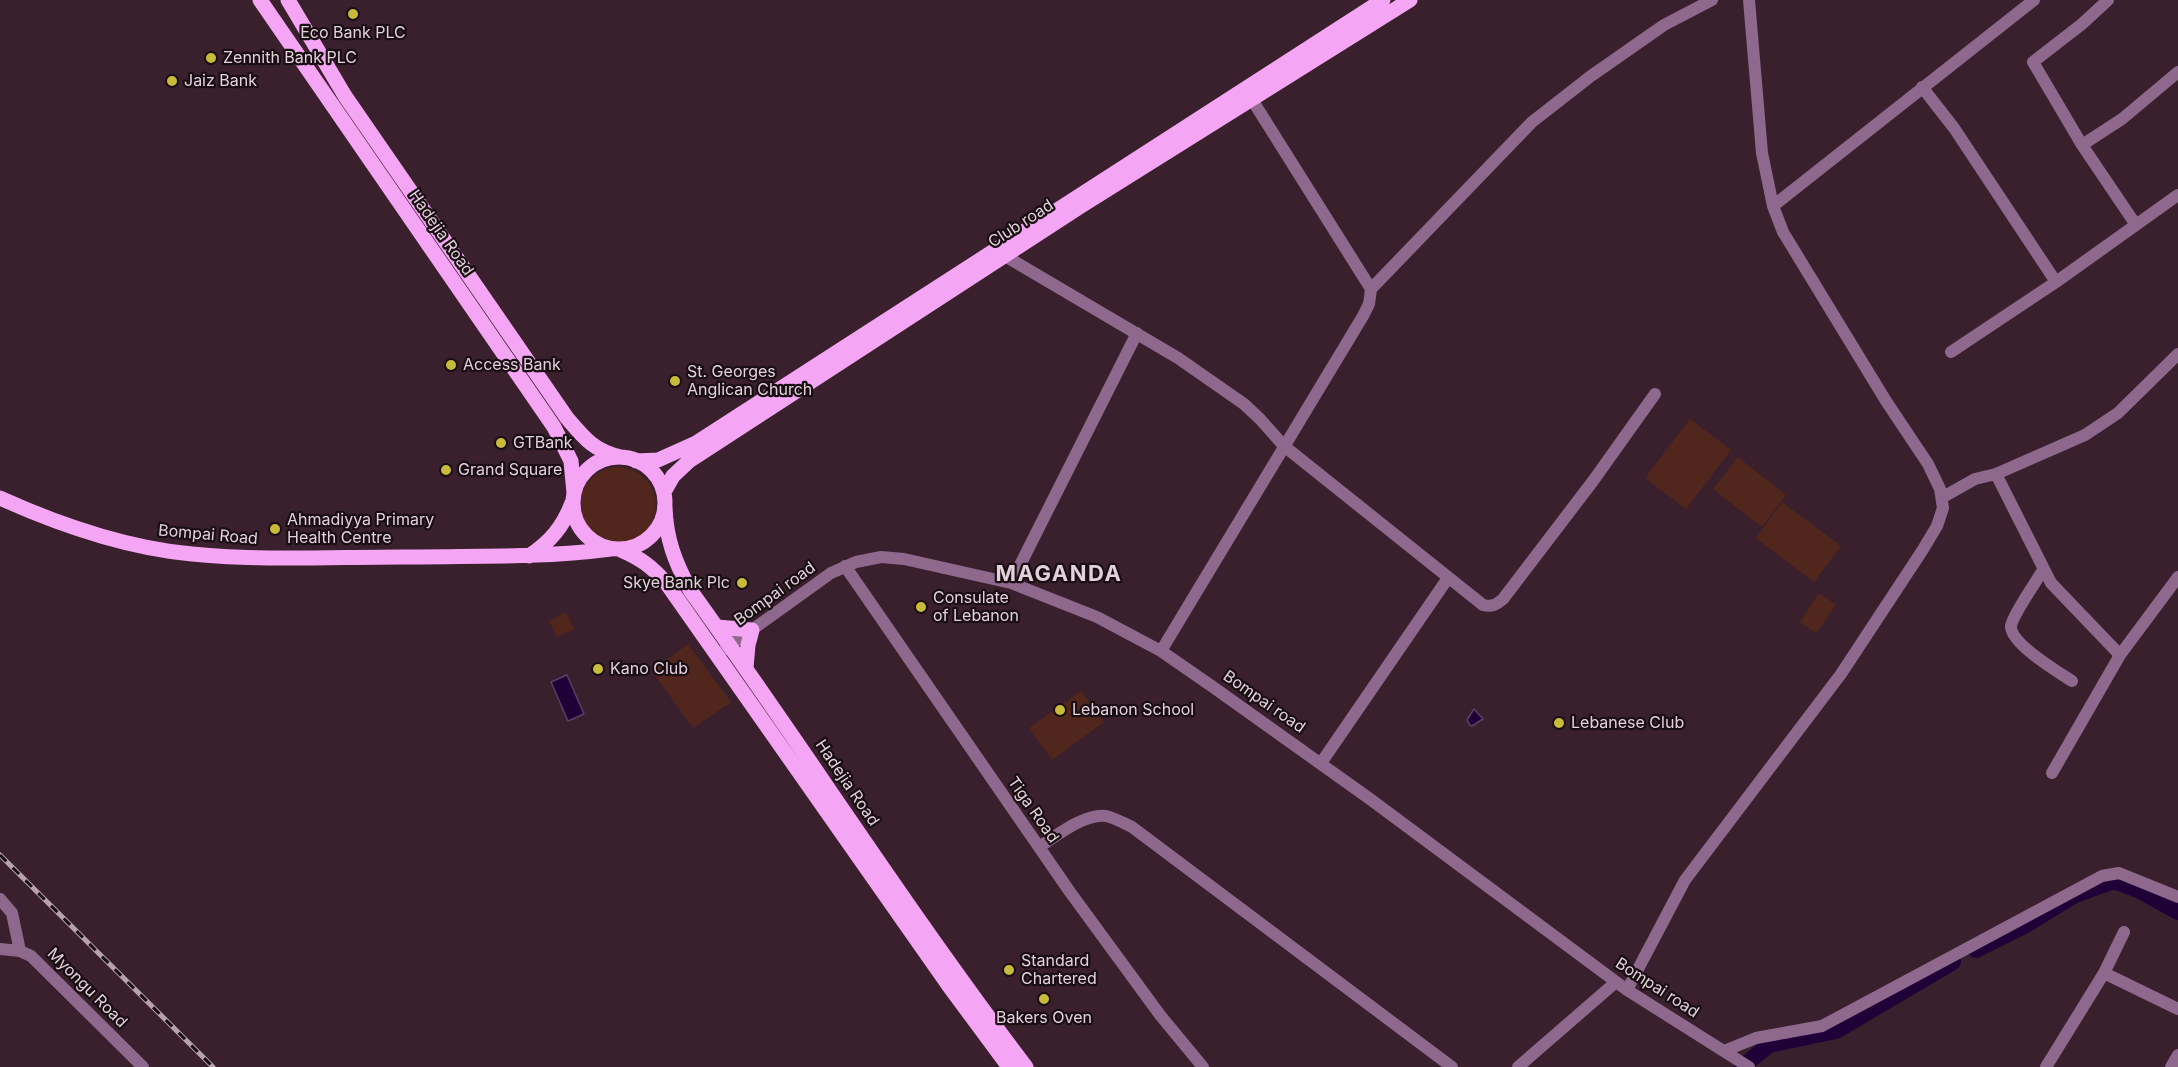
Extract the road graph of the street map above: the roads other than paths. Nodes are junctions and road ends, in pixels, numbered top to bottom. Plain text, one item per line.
1 (260, 0) edge
2 (268, 0) edge
3 (279, 0) edge
4 (288, 0) edge
5 (1383, 0) edge
6 (1410, 0) edge
7 (1712, 0) edge
8 (1749, 0) edge
9 (2034, 0) edge
10 (2108, 0) edge
11 (304, 48) junction
12 (2178, 72) edge
13 (334, 77) junction
14 (1922, 87) junction
15 (322, 90) junction
16 (1242, 100) junction
17 (2082, 145) junction
18 (2178, 195) edge
19 (1773, 206) junction
20 (2136, 225) junction
21 (1005, 256) junction
22 (2056, 282) junction
23 (1371, 289) junction
24 (1137, 333) junction
25 (1951, 352) dead end
26 (2178, 354) edge
27 (796, 384) junction
28 (1655, 394) dead end
29 (1284, 446) junction
30 (628, 459) junction
31 (1996, 474) junction
32 (573, 497) junction
33 (1943, 497) junction
34 (0, 498) edge
35 (665, 500) junction
36 (616, 550) junction
37 (530, 556) junction
38 (844, 566) junction
39 (2043, 570) junction
40 (2178, 577) edge
41 (1448, 578) junction
42 (1011, 583) junction
43 (717, 627) junction
44 (752, 630) junction
45 (730, 646) junction
46 (1161, 651) junction
47 (715, 655) junction
48 (2120, 655) junction
49 (746, 668) junction
50 (2072, 681) dead end
51 (1321, 763) junction
52 (2052, 773) dead end
53 (1039, 847) junction
54 (2178, 897) edge
55 (0, 899) edge
56 (2124, 932) dead end
57 (0, 950) edge
58 (20, 951) junction
59 (2104, 973) junction
60 (1616, 982) junction
61 (1627, 990) junction
62 (2178, 1009) edge
63 (1724, 1051) junction
64 (2178, 1055) edge
65 (1744, 1064) edge
66 (143, 1067) edge
67 (1009, 1067) edge
68 (1026, 1067) edge
69 (1203, 1067) edge
70 (1452, 1067) edge
71 (1518, 1067) edge
72 (2046, 1067) edge
73 (2171, 1067) edge

1 - 15 main road, Hadejia Road
2 - 11 main road
3 - 11 main road
4 - 13 main road, Hadejia Road
5 - 16 main road
6 - 16 main road, Club road
7 - 23 street
8 - 19 street
9 - 14 street
10 - 17 street
11 - 13 main road
11 - 15 main road
12 - 17 street
13 - 30 main road, Hadejia Road
14 - 19 street
14 - 22 street
15 - 32 main road, Hadejia Road
16 - 21 main road, Club road
16 - 23 street
16 - 27 main road
17 - 20 street
18 - 20 street
19 - 33 street
20 - 22 street
21 - 24 street
21 - 27 main road, Club road
22 - 25 street
23 - 29 street
24 - 29 street
24 - 42 street
26 - 31 street
27 - 30 main road
27 - 35 main road, Club road
28 - 41 street
29 - 41 street
29 - 46 street
30 - 32 main road
30 - 35 main road
31 - 33 street
31 - 39 street
32 - 36 main road
32 - 37 main road
33 - 61 street
34 - 37 main road, Bompai Road
35 - 36 main road
35 - 43 main road, Hadejia Road
36 - 37 main road, Bompai Road
36 - 47 main road, Hadejia Road
38 - 42 street, Bompai road
38 - 44 street, Bompai road
38 - 53 street, Tiga Road
39 - 48 street
39 - 50 street
40 - 48 street
41 - 51 street
42 - 46 street, Bompai road
43 - 44 main road
43 - 45 main road, Hadejia Road
44 - 45 street, Bompai road
44 - 49 main road
45 - 47 street, Bompai road
45 - 49 main road, Hadejia Road
46 - 51 street, Bompai road
47 - 67 main road, Hadejia Road
48 - 52 street
49 - 68 main road, Hadejia Road
51 - 60 street, Bompai road
53 - 69 street, Tiga Road
53 - 70 street
54 - 63 street
55 - 58 street
56 - 59 street
57 - 58 street, Myongu Road
58 - 66 street, Myongu Road
59 - 62 street
59 - 72 street
60 - 61 street, Bompai road
60 - 71 street
61 - 63 street, Bompai road
63 - 65 street, Bompai road
64 - 73 street

